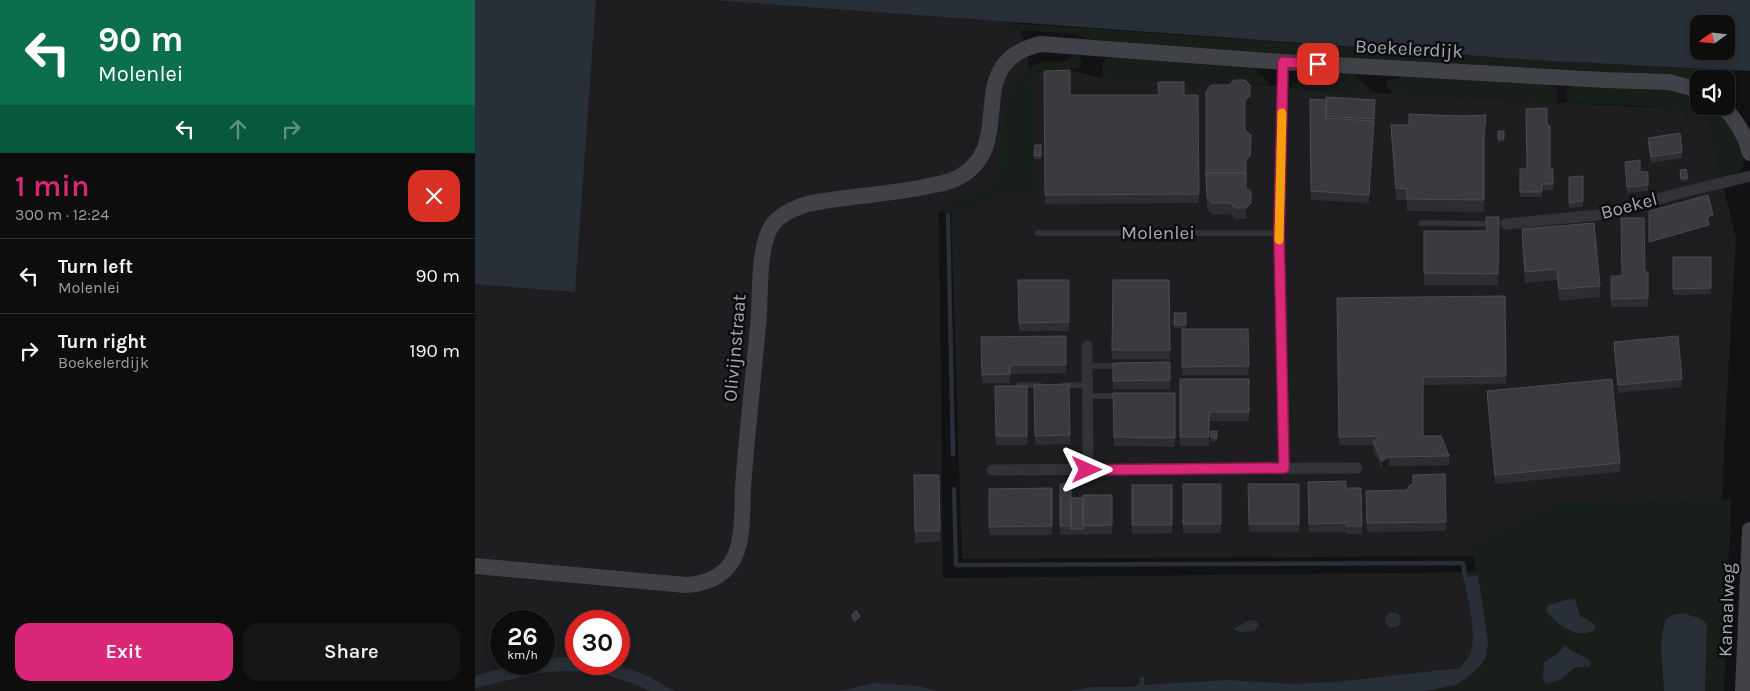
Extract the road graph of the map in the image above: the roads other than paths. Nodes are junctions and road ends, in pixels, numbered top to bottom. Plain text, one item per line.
1 (1027, 47) joint
2 (1283, 62) junction
3 (1690, 88) edge
4 (1730, 115) edge
5 (1750, 153) edge
6 (1750, 176) edge
7 (1421, 223) dead end
8 (1506, 224) joint
9 (1037, 233) dead end
10 (1279, 233) junction
11 (1087, 346) dead end
12 (1087, 366) junction
13 (1124, 366) edge
14 (1019, 385) edge
15 (1048, 385) edge
16 (1058, 385) edge
17 (1087, 391) junction
18 (1126, 396) edge
19 (1284, 468) junction
20 (1357, 468) dead end
21 (992, 470) dead end
22 (1087, 470) junction
23 (1750, 530) edge
24 (475, 566) edge
25 (1743, 691) edge

1 - 2 street, Boekelerdijk
1 - 24 street, Olivijnstraat
2 - 3 street, Boekelerdijk
2 - 10 street
4 - 5 street
6 - 8 street, Boekel
7 - 8 lane
9 - 10 lane, Molenlei
10 - 19 street
11 - 12 street
12 - 13 lane
12 - 17 street
14 - 15 lane
16 - 17 lane
17 - 18 lane
17 - 22 street
19 - 20 street
19 - 22 street
21 - 22 street
23 - 25 street, Kanaalweg

